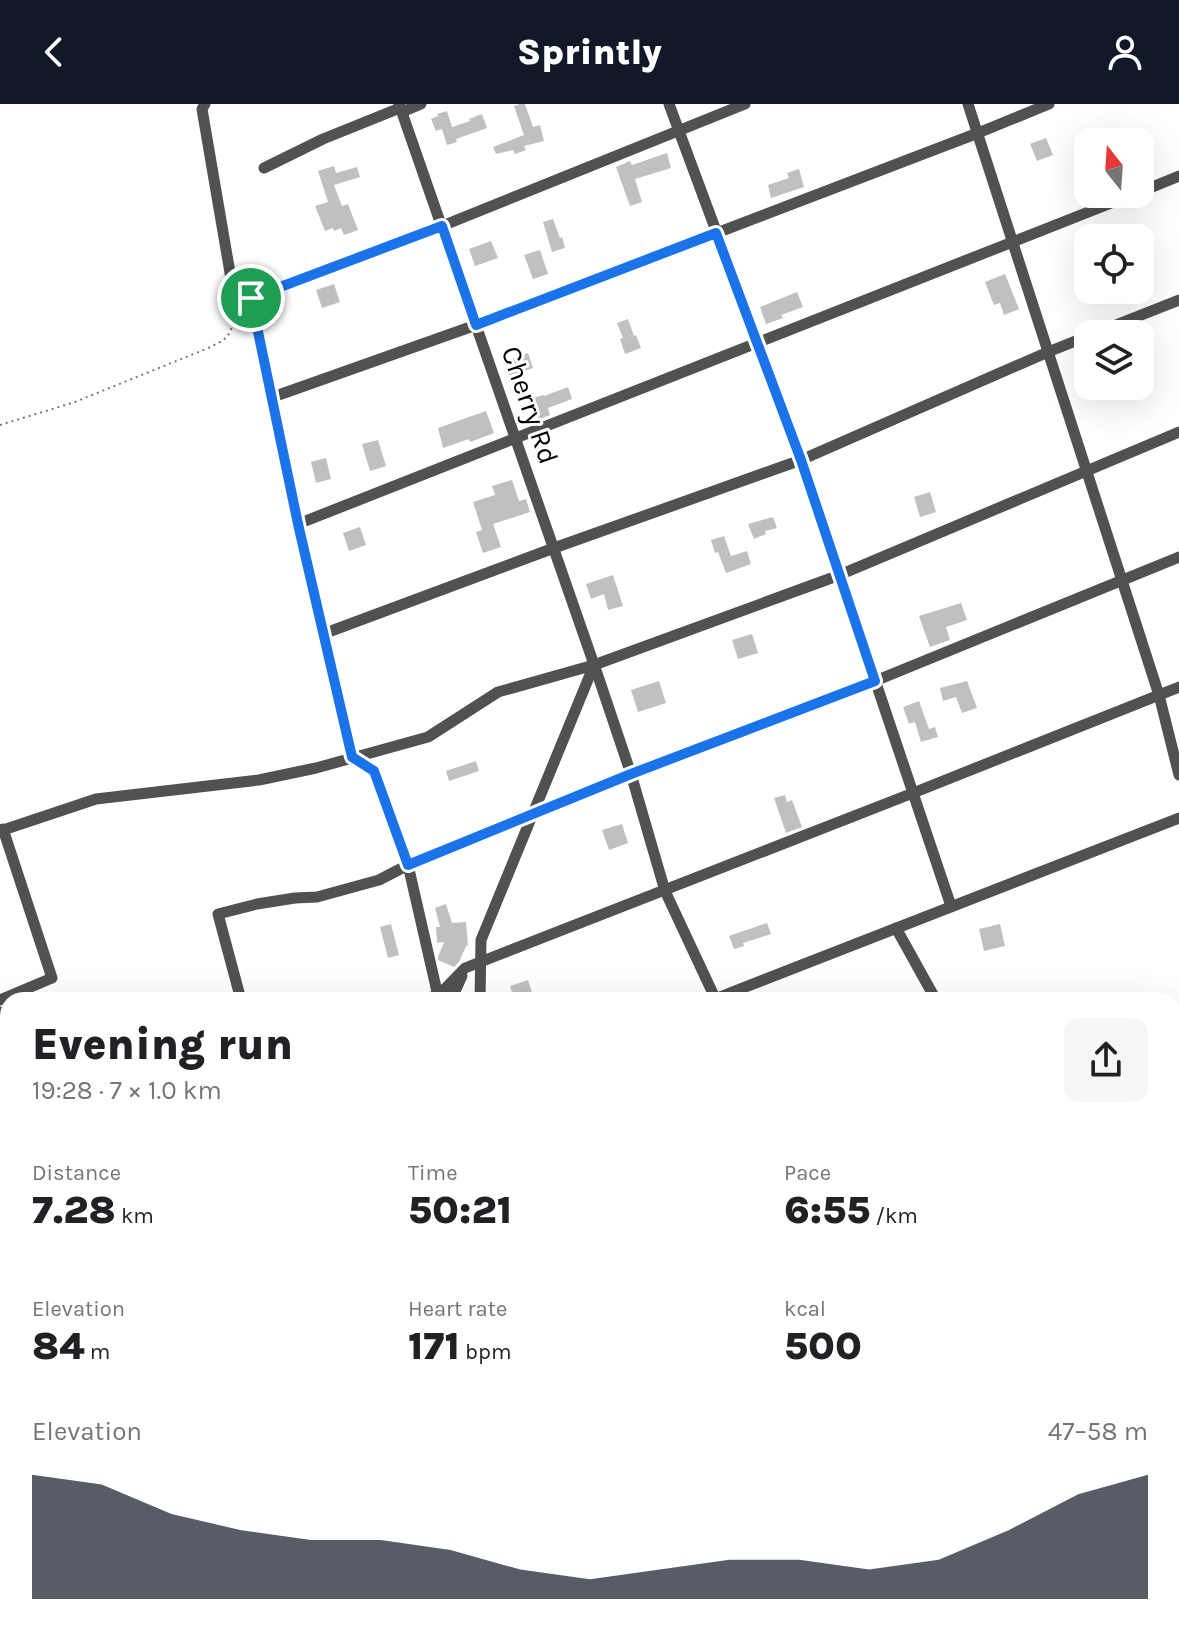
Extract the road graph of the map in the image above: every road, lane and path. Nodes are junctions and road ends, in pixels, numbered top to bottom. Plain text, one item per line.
1 (205, 104) edge
2 (421, 104) edge
3 (669, 104) edge
4 (745, 104) edge
5 (968, 104) edge
6 (1049, 104) edge
7 (400, 108) edge
8 (679, 131) junction
9 (978, 133) junction
10 (264, 168) dead end
11 (1179, 176) edge
12 (1154, 186) edge
13 (1099, 208) edge
14 (442, 226) junction
15 (716, 233) junction
16 (1013, 242) junction
17 (251, 298) junction
18 (1179, 300) edge
19 (235, 302) junction
20 (1128, 320) edge
21 (476, 325) junction
22 (1074, 341) edge
23 (757, 344) junction
24 (1048, 352) junction
25 (273, 397) junction
26 (0, 425) edge
27 (1179, 432) edge
28 (516, 437) junction
29 (801, 460) junction
30 (1086, 471) junction
31 (298, 524) junction
32 (554, 548) junction
33 (1179, 557) edge
34 (839, 575) junction
35 (1122, 582) junction
36 (323, 634) junction
37 (596, 670) junction
38 (875, 681) junction
39 (1179, 687) edge
40 (1159, 695) junction
41 (352, 757) junction
42 (631, 774) junction
43 (1179, 775) edge
44 (913, 793) junction
45 (532, 815) junction
46 (1179, 818) edge
47 (2, 830) edge
48 (408, 865) junction
49 (665, 891) junction
50 (951, 906) junction
51 (896, 928) junction
52 (481, 940) junction
53 (480, 962) junction
54 (465, 968) junction
55 (19, 992) edge
56 (239, 992) edge
57 (437, 992) edge
58 (442, 992) edge
59 (454, 992) edge
60 (480, 992) edge
61 (711, 992) edge
62 (732, 992) edge
63 (932, 992) edge

1 - 19 street
2 - 7 street
3 - 8 street
4 - 8 street
5 - 9 street
6 - 9 street
7 - 10 street
7 - 14 street, Cherry Rd
8 - 14 street
8 - 15 street
9 - 15 street
9 - 16 street
11 - 12 street
13 - 16 street
14 - 17 street
14 - 21 street, Cherry Rd
15 - 21 street
15 - 23 street
16 - 23 street
16 - 24 street
17 - 19 street
17 - 25 street
18 - 20 street
19 - 26 path
21 - 25 street
21 - 28 street, Cherry Rd
22 - 24 street
23 - 28 street
23 - 29 street
24 - 29 street
24 - 30 street
25 - 31 street
27 - 30 street
28 - 31 street
28 - 32 street, Cherry Rd
29 - 32 street
29 - 34 street
30 - 34 street
30 - 35 street
31 - 36 street
32 - 36 street
32 - 37 street, Cherry Rd
33 - 35 street
34 - 37 street
34 - 38 street
35 - 38 street
35 - 40 street
36 - 41 street
37 - 41 street
37 - 42 street, Cherry Rd
37 - 45 street
38 - 42 street
38 - 44 street
39 - 40 street
40 - 43 street
40 - 44 street
41 - 47 street
41 - 48 street
42 - 45 street
42 - 49 street, Cherry Rd
44 - 49 street
44 - 50 street
45 - 48 street
45 - 52 street
46 - 50 street
47 - 55 street
48 - 56 street
48 - 57 street
49 - 53 street
49 - 61 street, Cherry Rd
50 - 51 street
51 - 62 street
51 - 63 street
52 - 53 street
52 - 54 street
53 - 54 street
53 - 60 street
54 - 58 street
54 - 59 street

